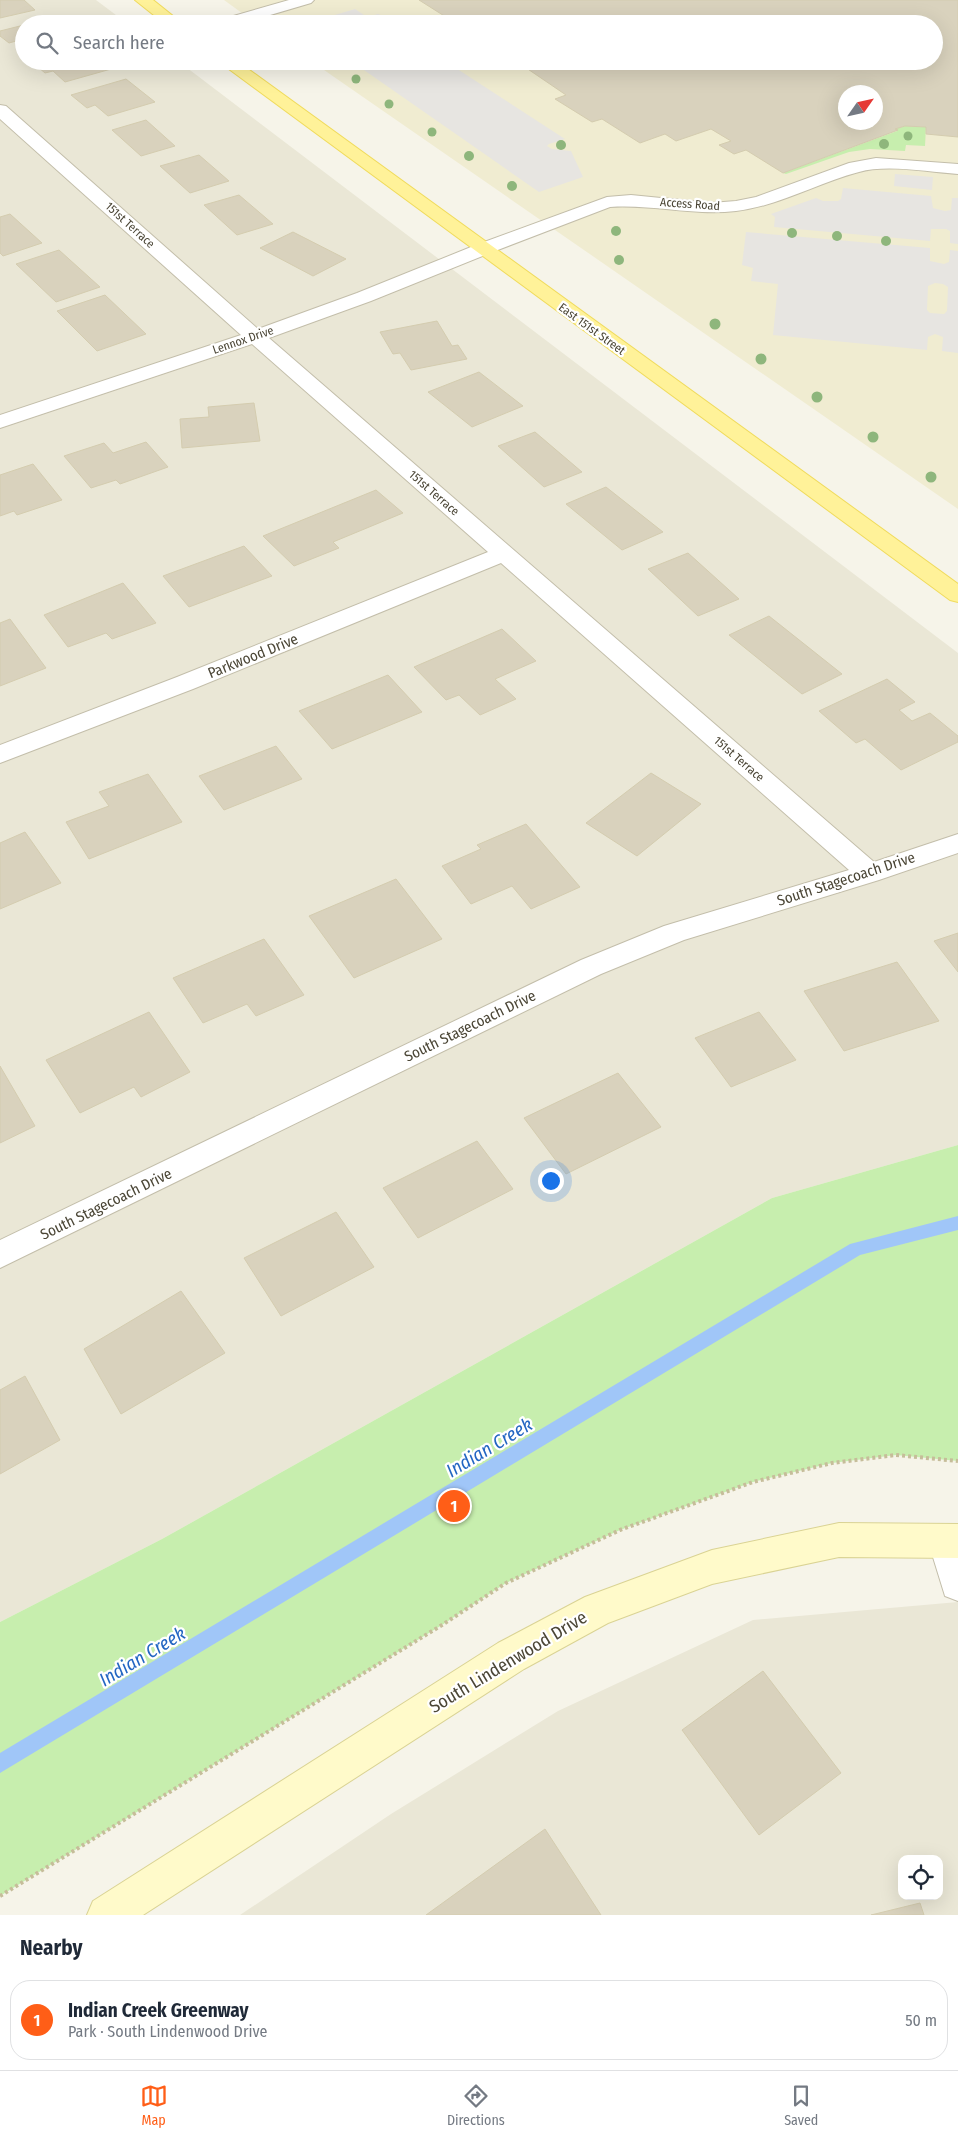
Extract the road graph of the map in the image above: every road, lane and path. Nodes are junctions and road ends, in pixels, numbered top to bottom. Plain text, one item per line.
1 (143, 0) edge
2 (306, 0) edge
3 (163, 15) edge
4 (254, 15) edge
5 (238, 70) edge
6 (0, 110) edge
7 (958, 169) edge
8 (483, 249) junction
9 (255, 336) junction
10 (0, 422) edge
11 (504, 554) junction
12 (958, 595) edge
13 (0, 754) edge
14 (958, 842) edge
15 (870, 873) junction
16 (0, 1255) edge
17 (951, 1541) edge
18 (958, 1584) edge
19 (107, 1915) edge

1 - 3 main road
2 - 4 street
5 - 8 main road, East 151st Street
6 - 9 street, 151st Terrace
7 - 8 street, Access Road
8 - 9 street, Lennox Drive
8 - 12 main road, East 151st Street
9 - 10 street, Lennox Drive
9 - 11 street, 151st Terrace
11 - 13 street, Parkwood Drive
11 - 15 street, 151st Terrace
14 - 15 street, South Stagecoach Drive
15 - 16 street, South Stagecoach Drive
17 - 18 street
17 - 19 street, South Lindenwood Drive

